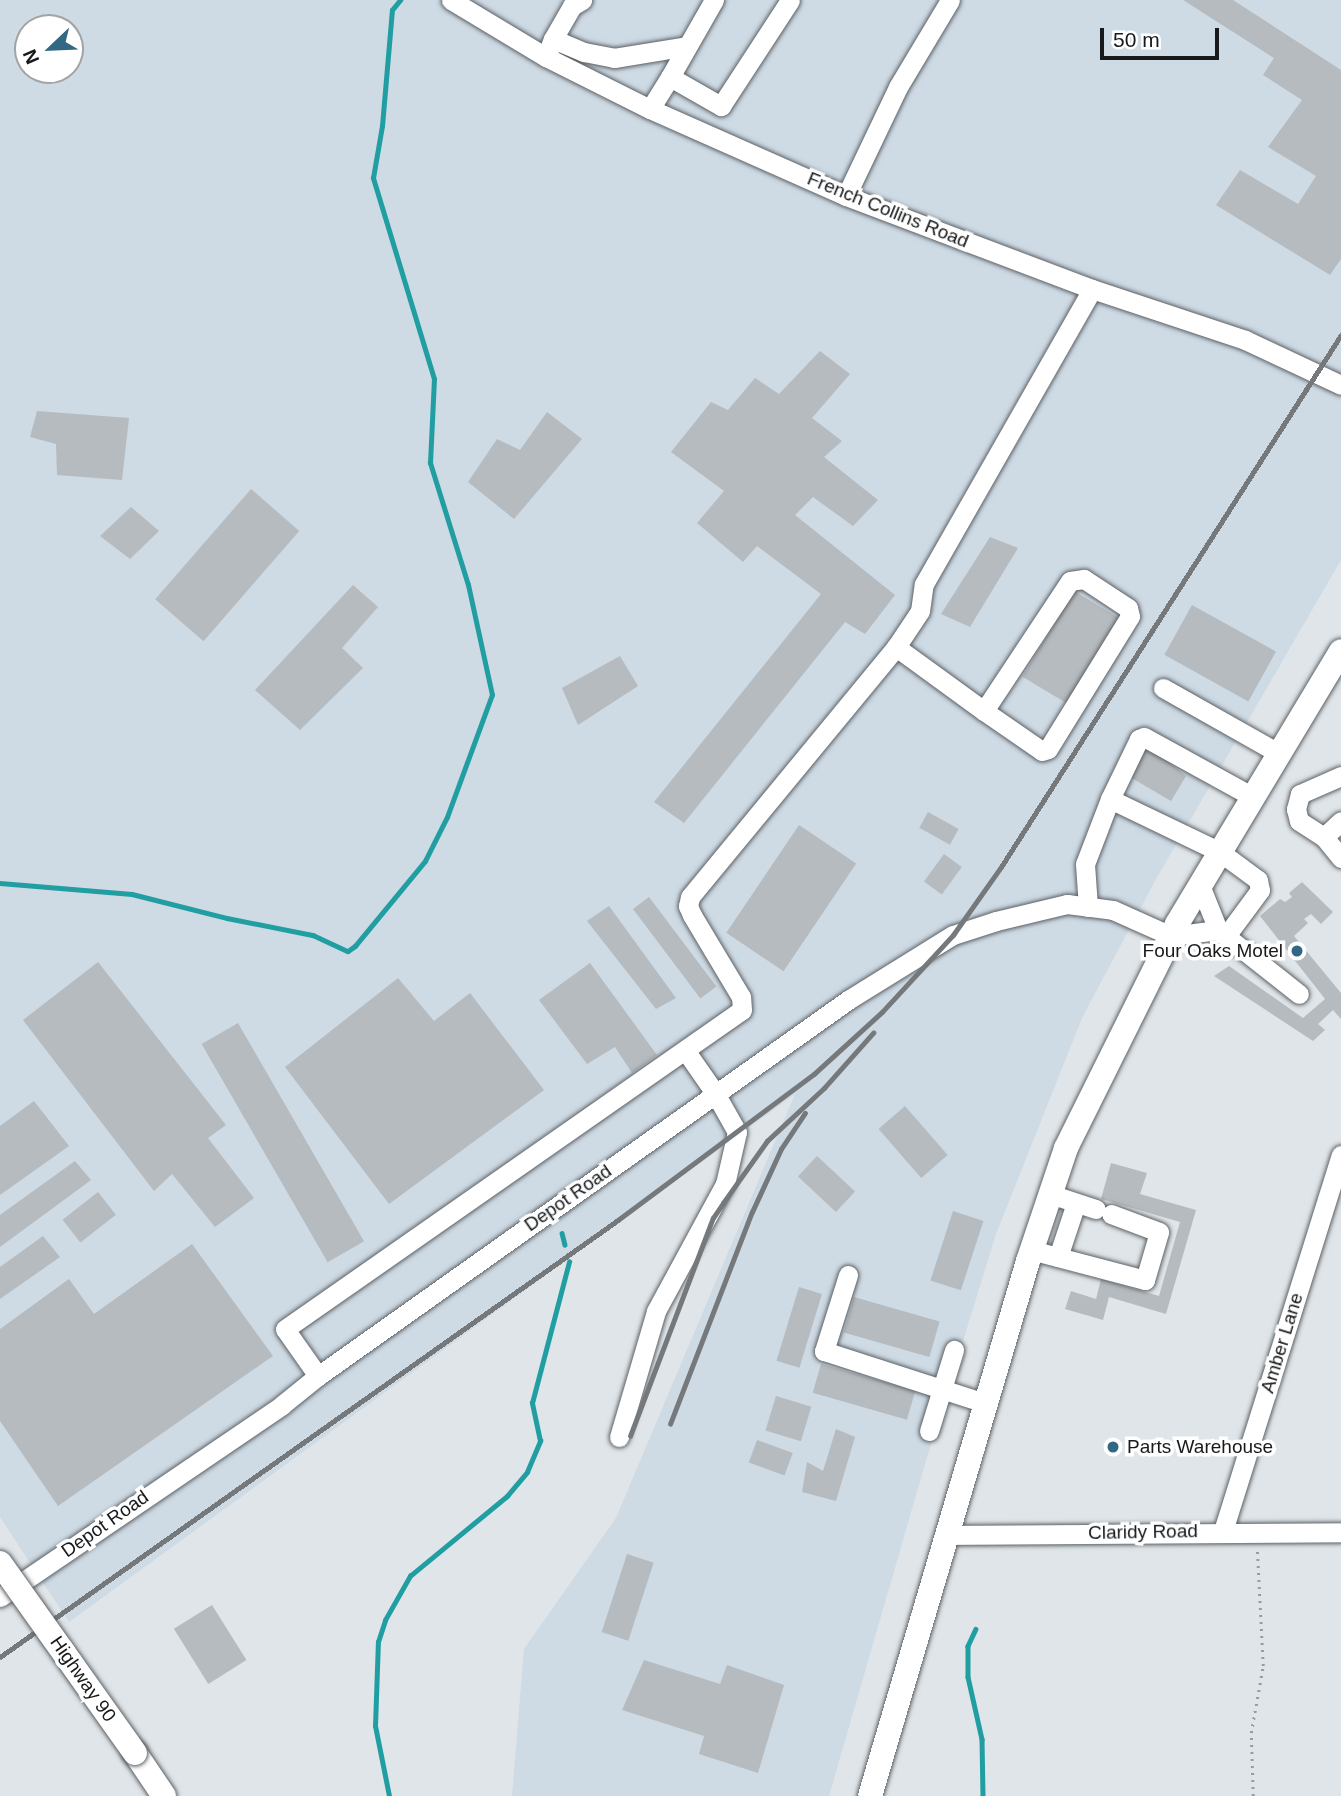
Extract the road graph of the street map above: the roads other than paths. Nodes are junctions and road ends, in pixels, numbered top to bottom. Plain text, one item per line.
1 (451, 0) edge
2 (714, 0) edge
3 (790, 0) edge
4 (950, 0) edge
5 (571, 2) edge
6 (688, 46) junction
7 (550, 48) junction
8 (670, 77) junction
9 (650, 108) junction
10 (846, 196) junction
11 (1092, 289) junction
12 (1341, 385) edge
13 (895, 647) junction
14 (1341, 650) edge
15 (1163, 688) dead end
16 (984, 711) junction
17 (1280, 754) junction
18 (1341, 776) edge
19 (1254, 797) junction
20 (1110, 799) junction
21 (1341, 821) edge
22 (1324, 837) junction
23 (1220, 852) junction
24 (1341, 858) edge
25 (1200, 886) junction
26 (1088, 906) junction
27 (1222, 933) junction
28 (1171, 936) junction
29 (1299, 994) dead end
30 (685, 1050) junction
31 (715, 1093) junction
32 (1341, 1155) edge
33 (1050, 1194) junction
34 (1076, 1203) junction
35 (1031, 1250) junction
36 (1058, 1257) junction
37 (848, 1275) dead end
38 (954, 1350) dead end
39 (318, 1376) junction
40 (942, 1389) junction
41 (985, 1403) junction
42 (929, 1431) dead end
43 (618, 1437) dead end
44 (1223, 1531) junction
45 (1341, 1532) edge
46 (946, 1535) junction
47 (0, 1563) edge
48 (0, 1597) edge
49 (164, 1796) edge
50 (870, 1796) edge

1 - 7 street, French Collins Road
2 - 6 street
3 - 8 street
4 - 10 street
5 - 7 street
6 - 7 street
6 - 8 street
7 - 9 street, French Collins Road
8 - 9 street
9 - 10 street, French Collins Road
10 - 11 street, French Collins Road
11 - 12 street, French Collins Road
11 - 13 street
13 - 16 street
13 - 30 street
14 - 17 main road
15 - 17 street
16 - 16 street
17 - 19 main road
18 - 22 street
19 - 20 street
19 - 23 main road
20 - 23 street
20 - 26 street
21 - 22 street
22 - 24 street
23 - 25 main road
23 - 27 street
25 - 27 street
25 - 28 main road
26 - 28 street, Depot Road
26 - 31 street, Depot Road
27 - 28 street
27 - 29 street
28 - 33 main road
30 - 31 street
30 - 39 street
31 - 39 street, Depot Road
31 - 43 street
32 - 44 street, Amber Lane
33 - 34 street
33 - 35 main road
34 - 36 street
34 - 36 street
35 - 36 street
35 - 41 main road
37 - 40 street
38 - 40 street
39 - 48 street, Depot Road
40 - 41 street
40 - 42 street
41 - 46 main road
44 - 45 street, Claridy Road
44 - 46 street, Claridy Road
46 - 50 main road
47 - 49 main road, Highway 90, bridge

